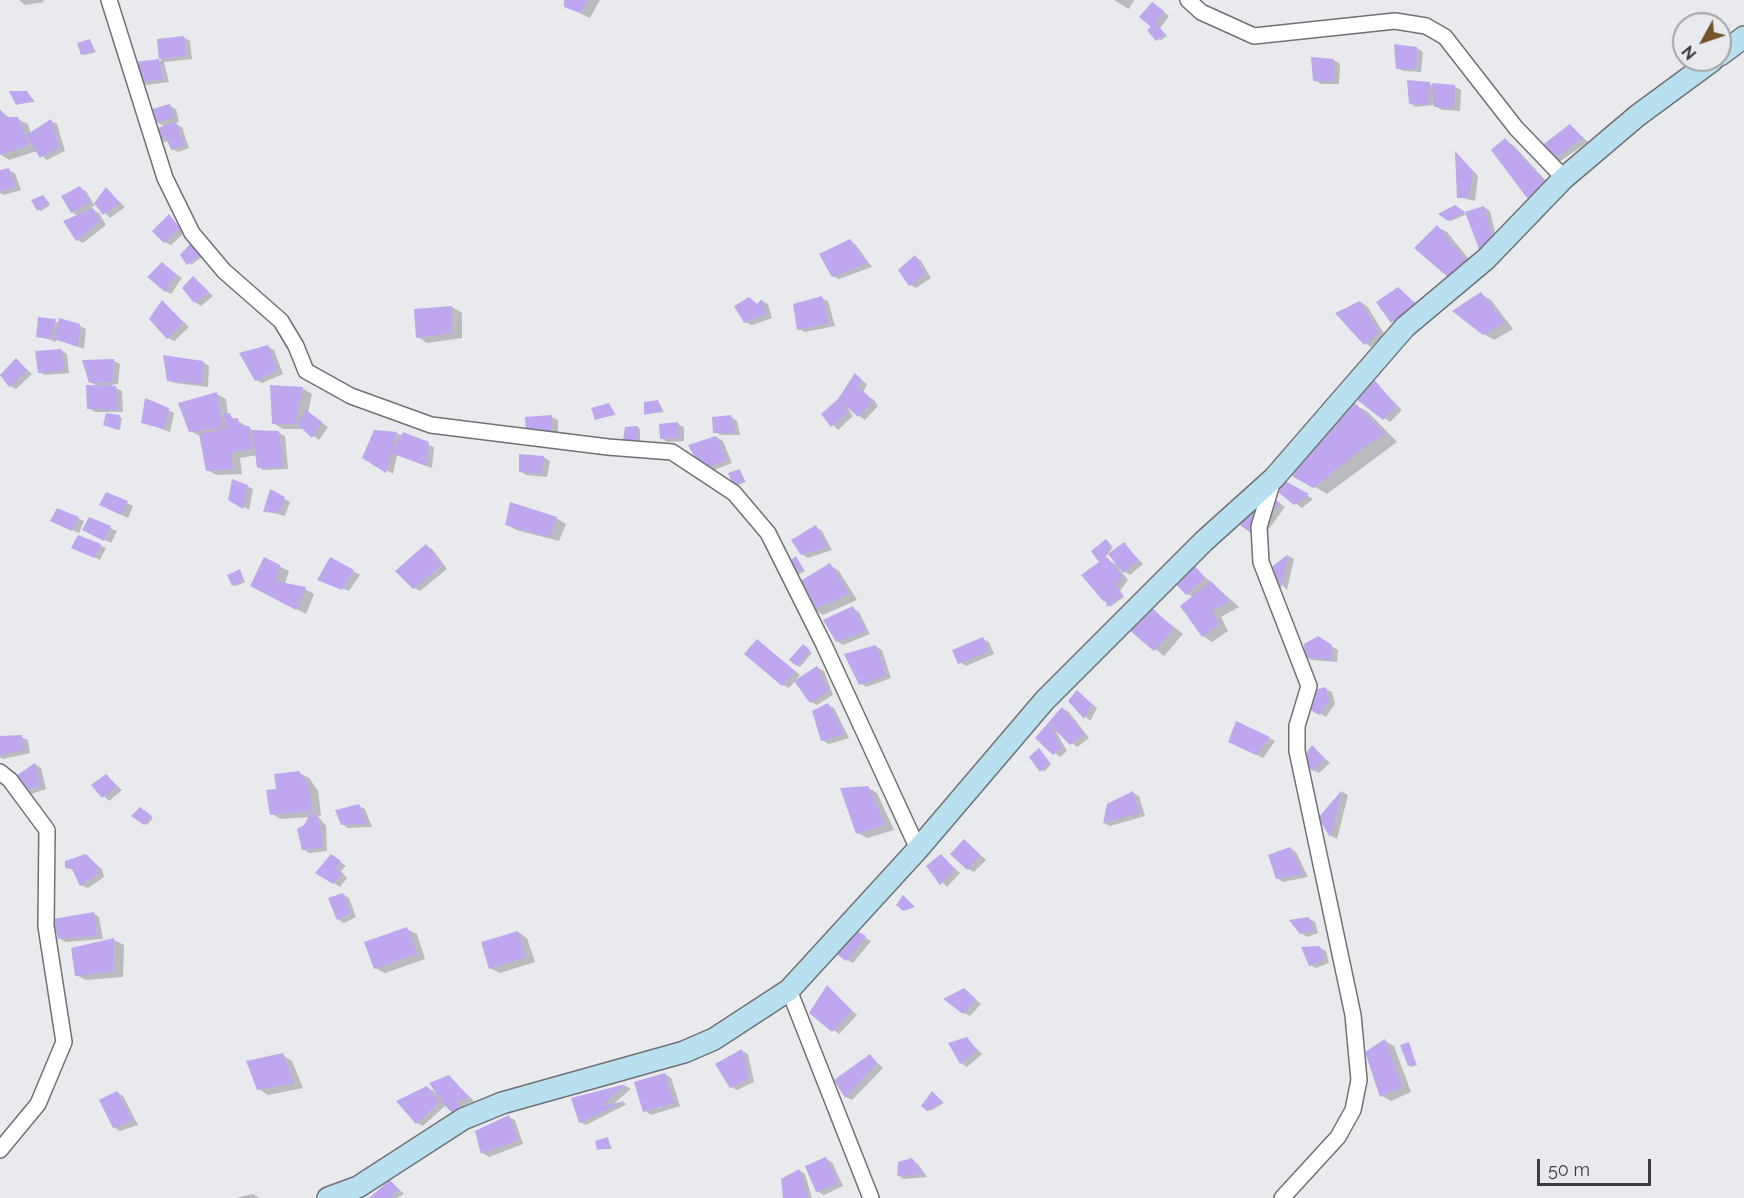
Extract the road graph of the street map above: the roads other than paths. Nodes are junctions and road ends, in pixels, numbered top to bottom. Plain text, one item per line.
1 (109, 0) edge
2 (1188, 0) edge
3 (1696, 72) edge
4 (1564, 178) junction
5 (1274, 478) junction
6 (0, 772) edge
7 (918, 849) junction
8 (789, 990) junction
9 (0, 1150) edge
10 (328, 1198) edge
11 (871, 1198) edge
12 (1282, 1198) edge

1 - 7 street
2 - 4 street
3 - 4 street
4 - 5 street
5 - 7 street
5 - 12 street
6 - 9 street
7 - 8 street
8 - 10 street
8 - 11 street

